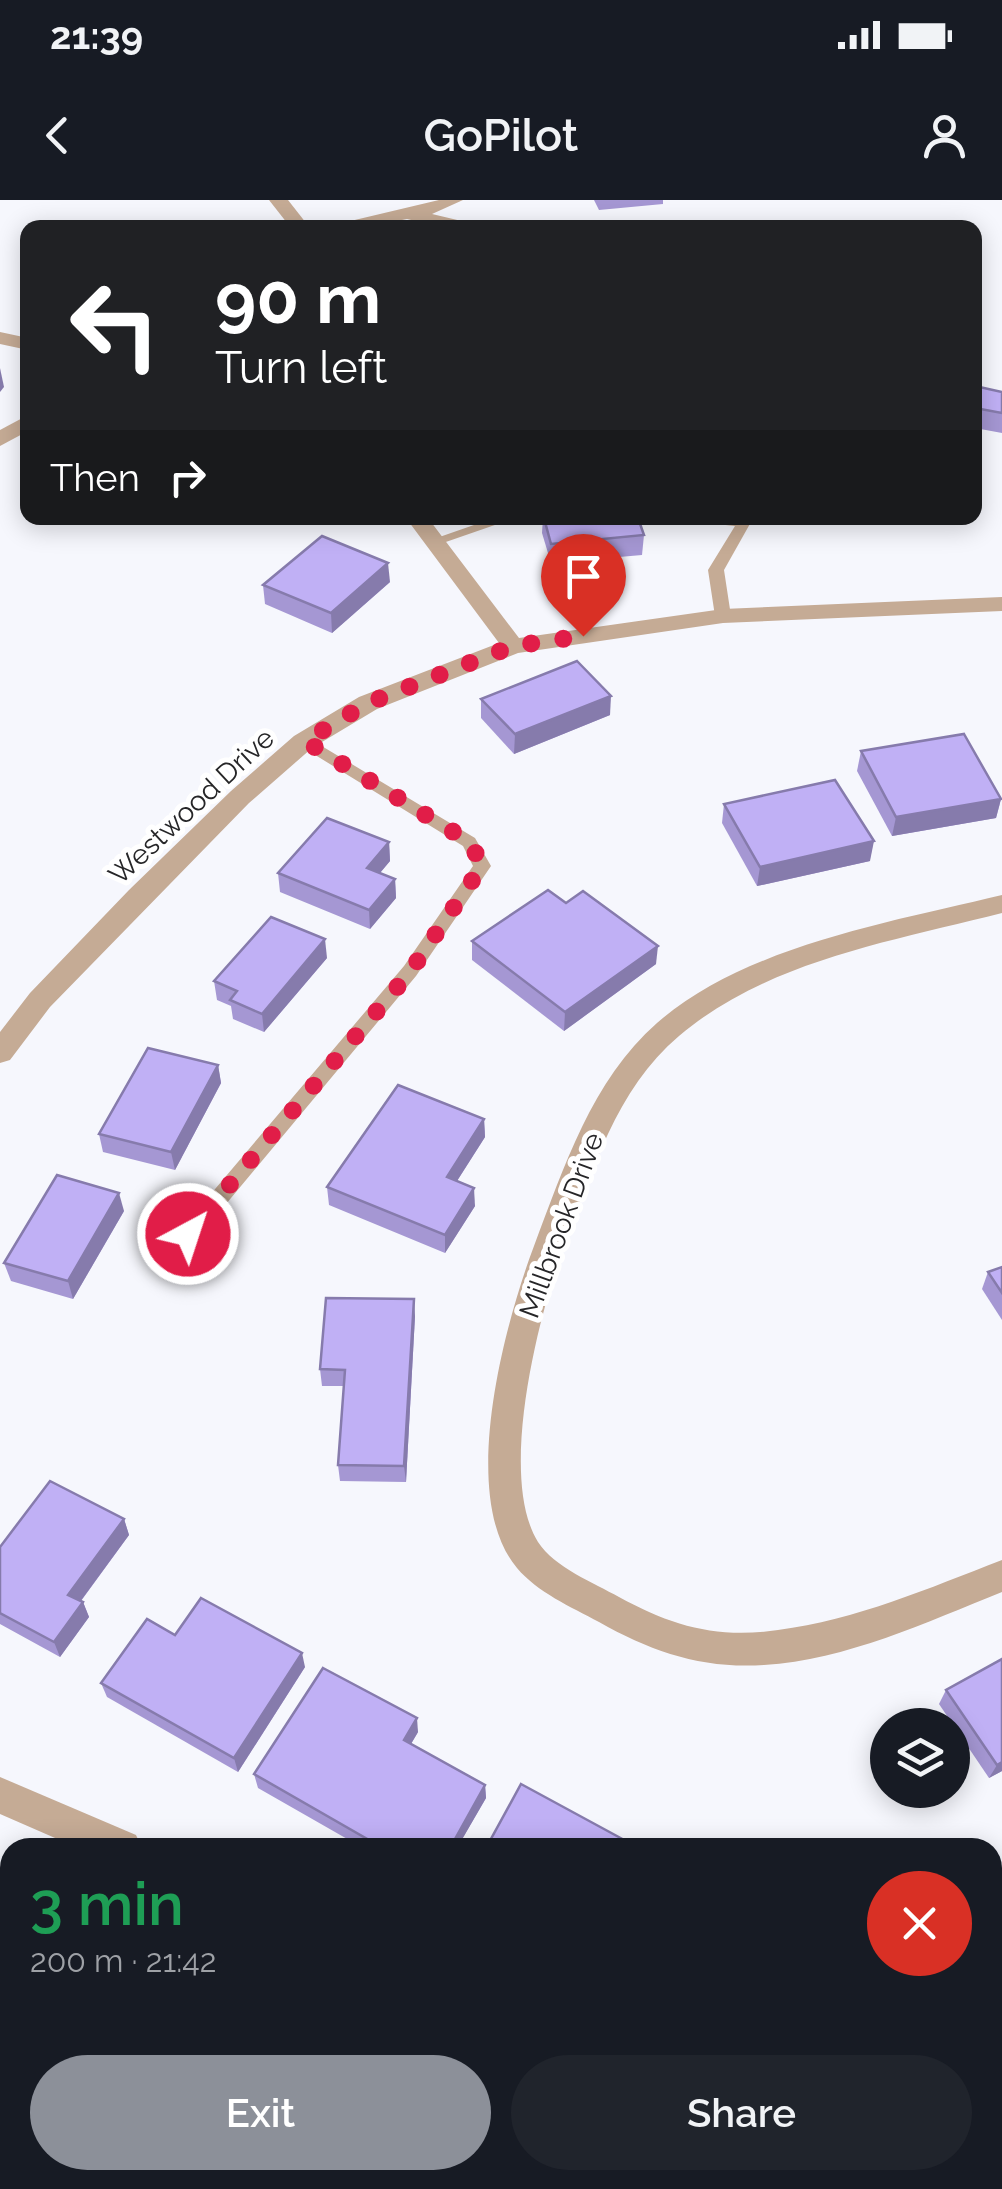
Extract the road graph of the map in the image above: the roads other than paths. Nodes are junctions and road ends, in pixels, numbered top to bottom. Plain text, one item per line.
1 (278, 200) edge
2 (454, 200) edge
3 (400, 215) junction
4 (295, 220) edge
5 (373, 220) edge
6 (432, 220) edge
7 (421, 525) edge
8 (485, 525) edge
9 (743, 525) edge
10 (434, 541) junction
11 (1002, 604) edge
12 (723, 616) junction
13 (513, 646) junction
14 (305, 741) junction
15 (1002, 904) edge
16 (0, 1052) edge
17 (188, 1234) dead end
18 (1002, 1576) edge
19 (0, 1795) edge
20 (100, 1838) edge

1 - 4 street
2 - 3 street
3 - 5 street
3 - 6 street
7 - 10 street
8 - 10 lane
9 - 12 lane
10 - 13 street
11 - 12 street, Westwood Drive
12 - 13 street, Westwood Drive
13 - 14 street, Westwood Drive
14 - 16 street, Westwood Drive
14 - 17 lane
15 - 18 street, Millbrook Drive
19 - 20 street

